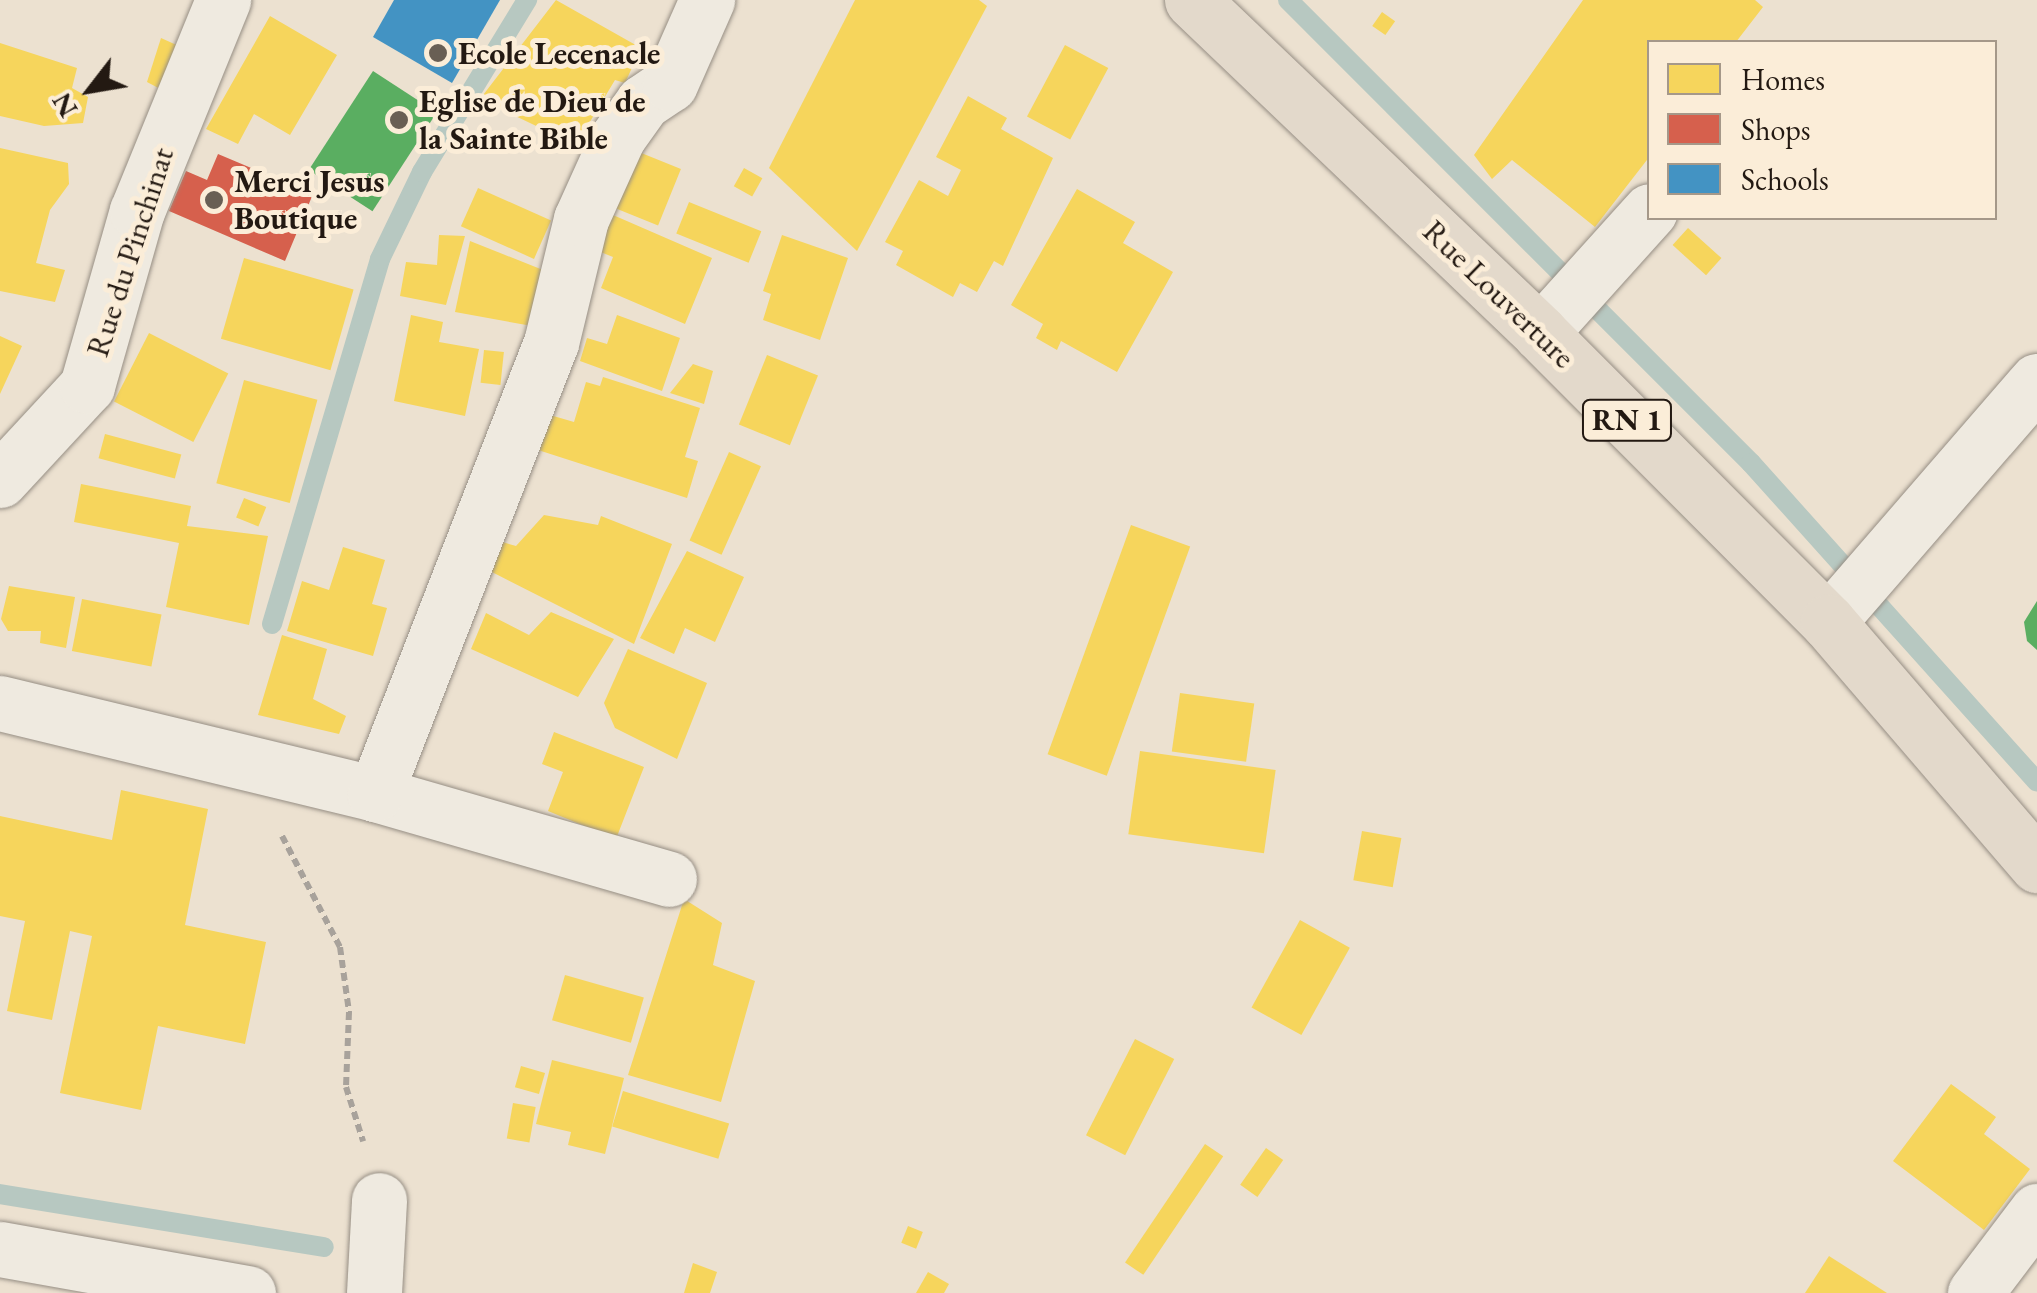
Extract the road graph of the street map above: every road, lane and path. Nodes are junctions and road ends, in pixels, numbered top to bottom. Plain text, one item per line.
1 (222, 0) edge
2 (707, 0) edge
3 (1192, 0) edge
4 (1647, 214) edge
5 (1567, 303) junction
6 (2037, 381) edge
7 (0, 480) edge
8 (1851, 594) junction
9 (0, 702) edge
10 (252, 769) junction
11 (375, 794) junction
12 (2037, 865) edge
13 (669, 879) dead end
14 (379, 1200) joint
15 (2037, 1211) edge
16 (0, 1249) edge
17 (248, 1293) edge
18 (374, 1293) edge
19 (1975, 1293) edge

1 - 7 street, Rue du Pinchinat
2 - 11 street
3 - 5 main road, Rue Louverture / RN 1
4 - 5 street
5 - 8 main road, Rue Louverture / RN 1
6 - 8 street
8 - 12 main road, Rue Louverture / RN 1
9 - 10 street
10 - 11 street
10 - 14 path
11 - 13 street
14 - 18 street
15 - 19 street
16 - 17 street

